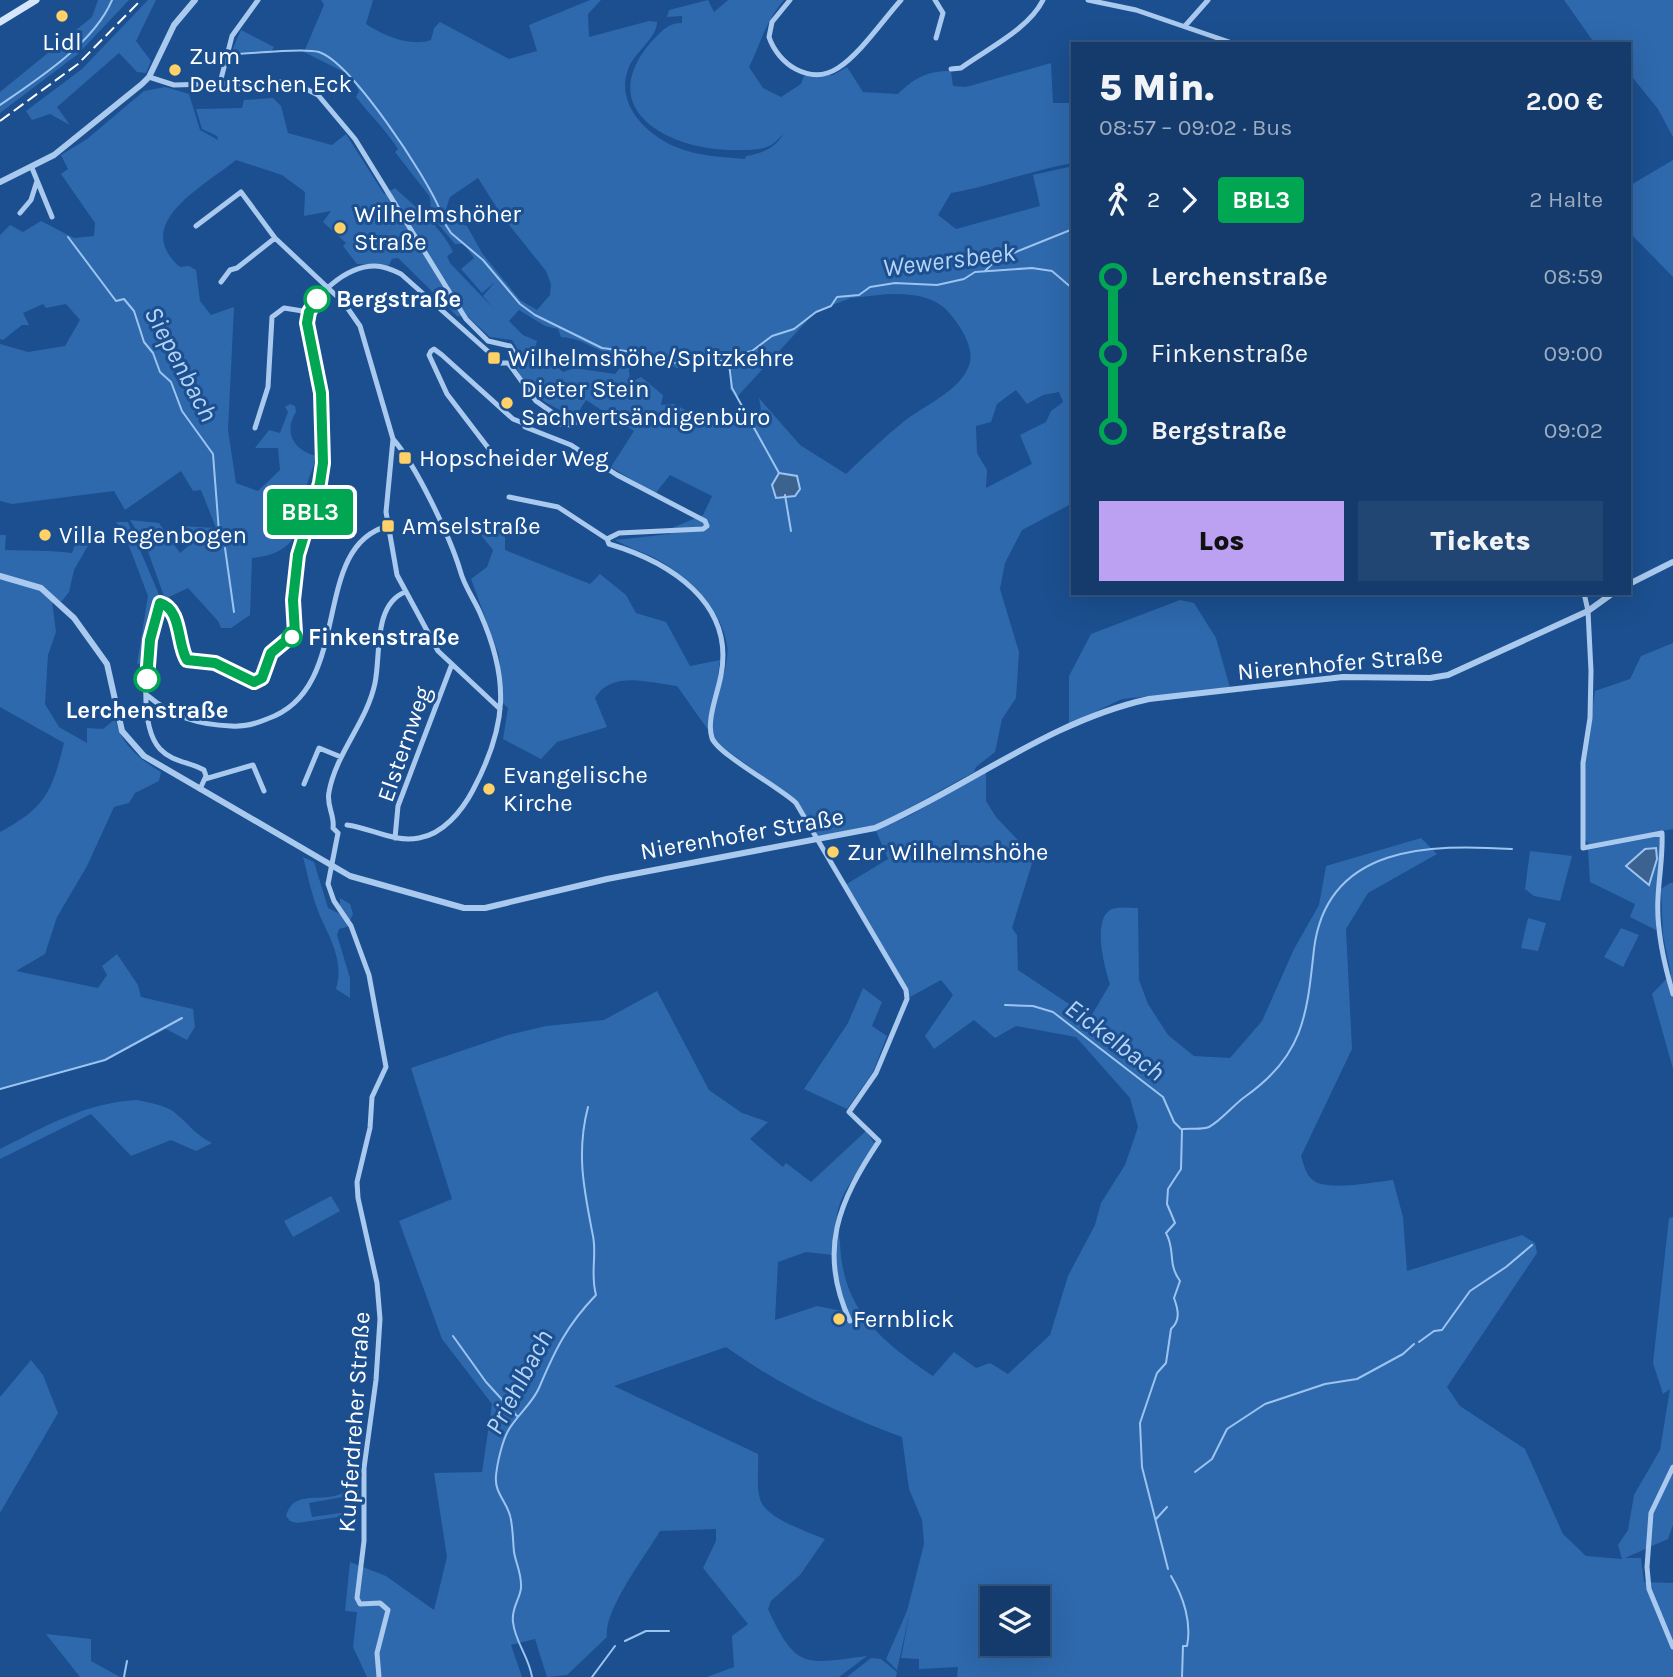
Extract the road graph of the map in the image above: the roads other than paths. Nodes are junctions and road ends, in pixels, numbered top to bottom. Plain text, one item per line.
1 (36, 0) edge
2 (195, 0) edge
3 (258, 0) edge
4 (790, 0) edge
5 (901, 0) edge
6 (935, 0) edge
7 (1043, 0) edge
8 (1088, 0) edge
9 (1209, 0) edge
10 (0, 22) edge
11 (1185, 26) junction
12 (936, 38) dead end
13 (1229, 42) edge
14 (951, 69) dead end
15 (149, 77) junction
16 (220, 83) junction
17 (32, 168) junction
18 (37, 181) junction
19 (0, 183) edge
20 (20, 212) dead end
21 (52, 218) dead end
22 (196, 226) dead end
23 (275, 237) junction
24 (221, 282) dead end
25 (328, 288) junction
26 (309, 312) junction
27 (509, 364) junction
28 (523, 424) junction
29 (255, 428) dead end
30 (393, 439) junction
31 (499, 462) dead end
32 (509, 497) dead end
33 (388, 526) junction
34 (607, 539) junction
35 (1673, 562) edge
36 (0, 576) edge
37 (1631, 583) edge
38 (405, 592) junction
39 (1584, 595) edge
40 (1610, 595) edge
41 (1588, 611) junction
42 (452, 664) junction
43 (148, 696) junction
44 (500, 709) junction
45 (341, 757) junction
46 (205, 779) junction
47 (304, 784) dead end
48 (200, 789) junction
49 (264, 791) dead end
50 (334, 821) junction
51 (347, 825) junction
52 (338, 833) junction
53 (395, 838) junction
54 (815, 840) junction
55 (331, 866) junction
56 (1673, 995) edge
57 (850, 1321) dead end
58 (1673, 1467) edge
59 (1673, 1647) edge
60 (379, 1677) edge

1 - 10 main road
2 - 15 street
3 - 16 street
4 - 5 street
6 - 12 street
7 - 14 street
8 - 11 street
9 - 11 street
11 - 13 street
15 - 16 street
15 - 17 street
16 - 27 street
17 - 18 street
17 - 19 street
18 - 20 street
18 - 21 street
22 - 23 street
23 - 24 street
23 - 25 street
25 - 26 street
25 - 27 street
25 - 30 street
26 - 29 street
26 - 43 street
27 - 28 street
28 - 31 street
28 - 34 street
30 - 33 street
30 - 44 street
32 - 34 street
33 - 38 street
33 - 43 street
34 - 54 street
35 - 37 street
36 - 48 street, Nierenhofer Straße
38 - 42 street
38 - 45 street
39 - 41 street
40 - 41 street, Nierenhofer Straße
41 - 54 street, Nierenhofer Straße
41 - 56 street
42 - 44 street
42 - 53 street, Elsternweg
43 - 46 street
44 - 53 street
45 - 47 street
45 - 50 street
46 - 48 street
46 - 49 street
48 - 55 street, Nierenhofer Straße
50 - 51 street
50 - 52 street
51 - 52 street
51 - 53 street
52 - 55 street
54 - 55 street, Nierenhofer Straße
54 - 57 street
55 - 60 street, Kupferdreher Straße
58 - 59 street

